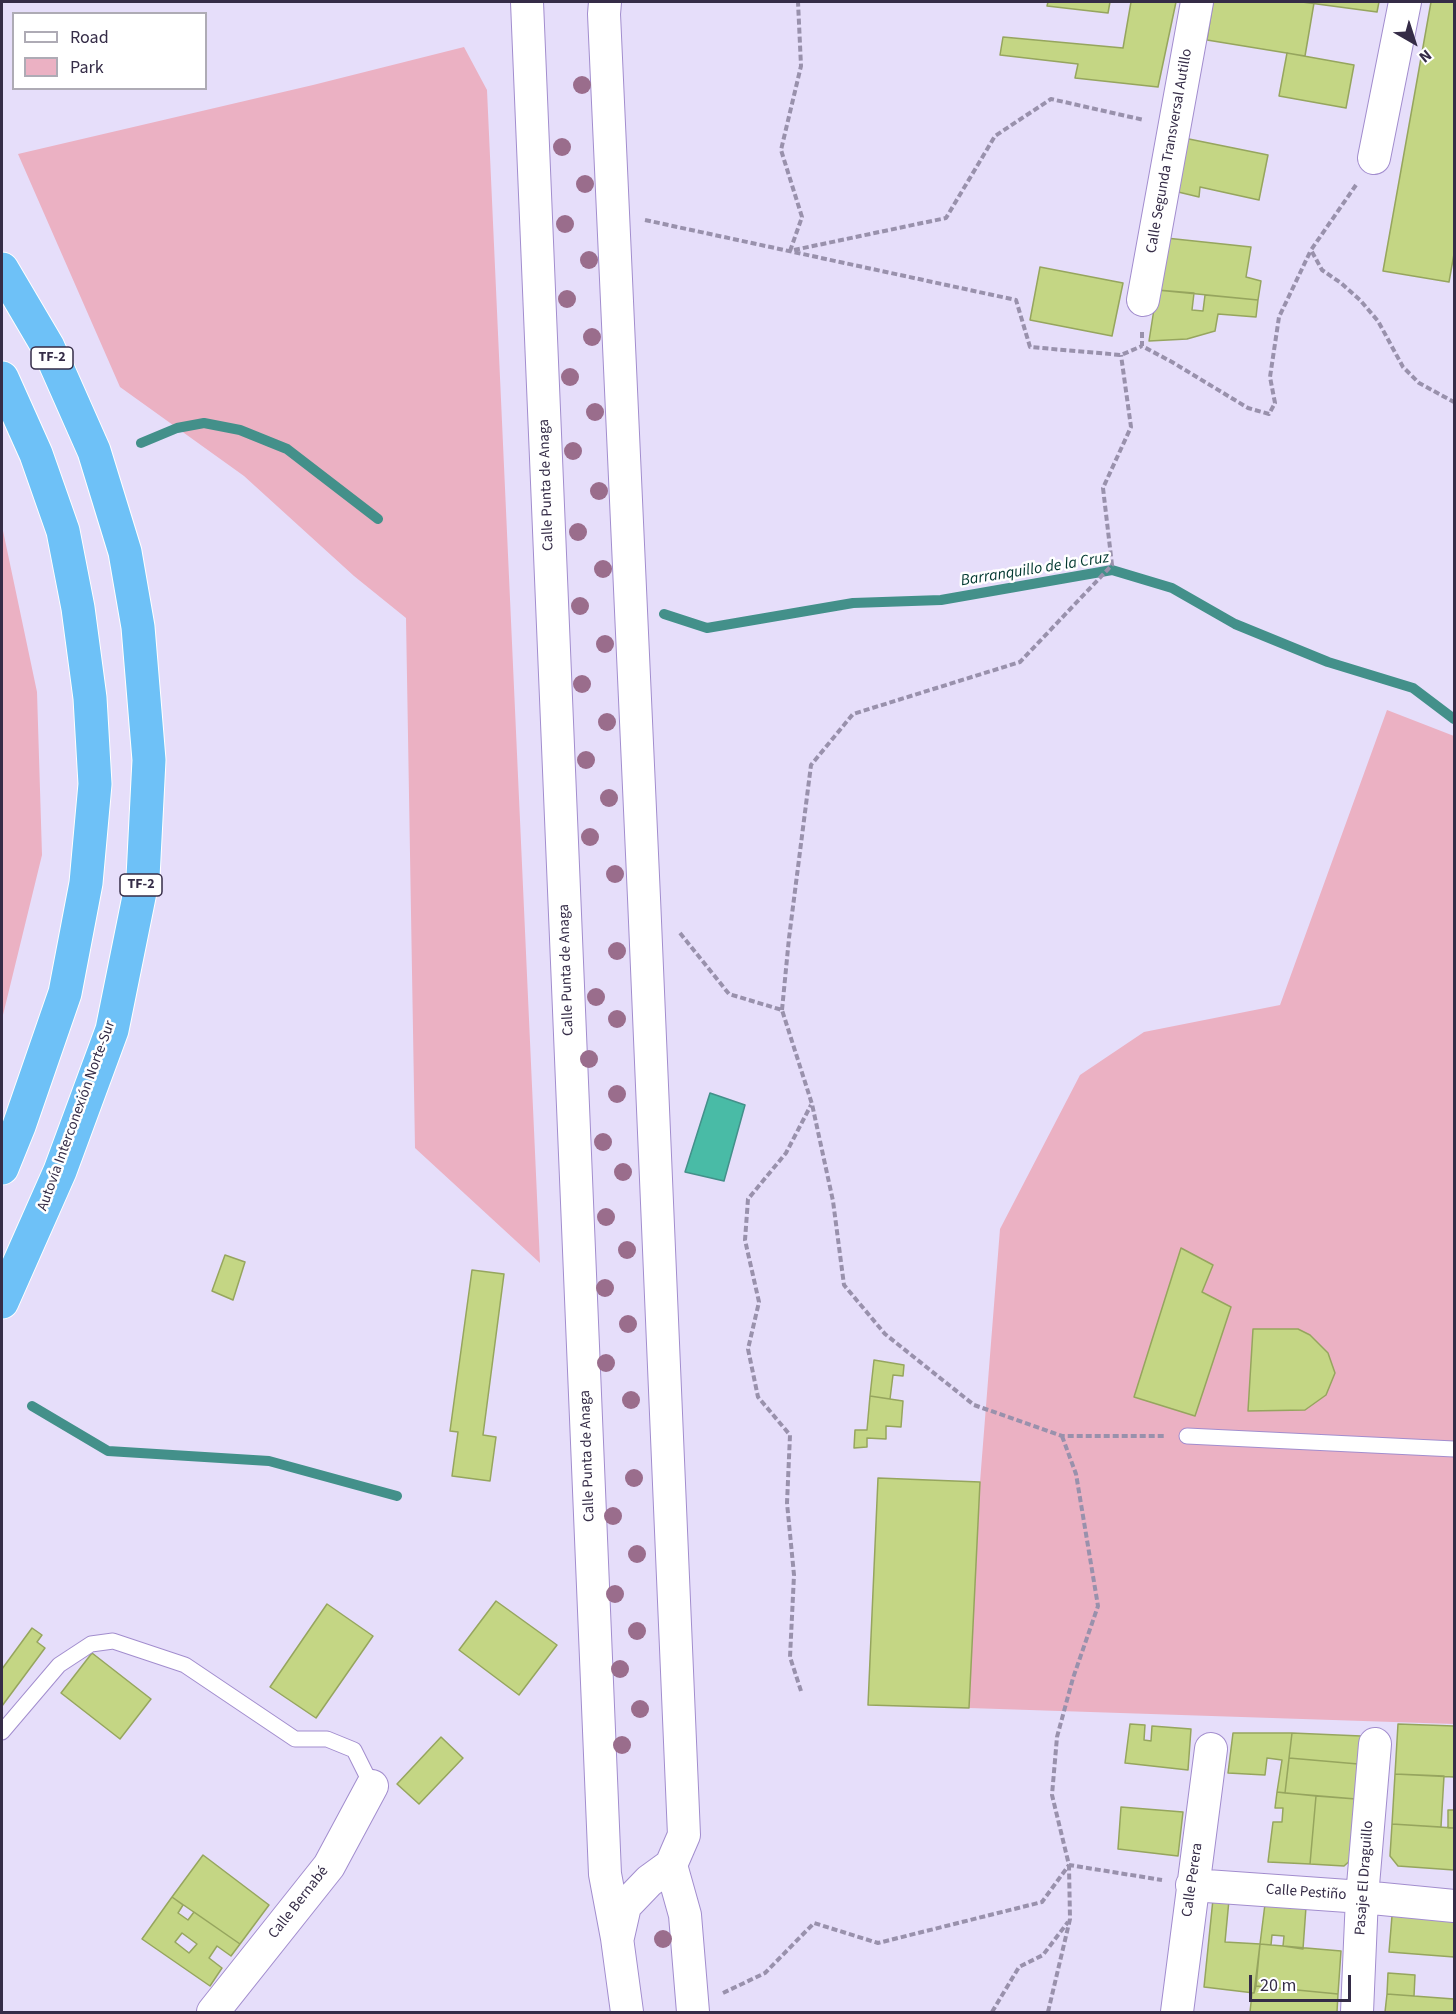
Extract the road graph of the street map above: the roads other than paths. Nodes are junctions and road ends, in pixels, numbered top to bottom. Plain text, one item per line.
1 (527, 2) edge
2 (605, 2) edge
3 (1197, 2) edge
4 (1405, 2) edge
5 (1374, 158) road end
6 (2, 269) edge
7 (1143, 300) road end
8 (2, 378) edge
9 (2, 1168) edge
10 (2, 1302) edge
11 (1187, 1436) road end
12 (1455, 1449) edge
13 (2, 1732) edge
14 (1375, 1744) dead end
15 (1211, 1749) dead end
16 (372, 1786) joint
17 (671, 1865) junction
18 (1192, 1886) junction
19 (1362, 1897) junction
20 (1455, 1906) edge
21 (617, 1938) junction
22 (693, 2010) edge
23 (213, 2013) edge
24 (627, 2013) edge
25 (1177, 2013) edge
26 (1357, 2013) edge

1 - 21 street, Calle Punta de Anaga
2 - 17 street, Calle Punta de Anaga
3 - 7 street, Calle Segunda Transversal Autillo
4 - 5 street
6 - 10 highway, Autovía Interconexión Norte-Sur / TF-2
8 - 9 highway
11 - 12 lane
13 - 16 lane
14 - 19 street, Pasaje El Draguillo
15 - 18 street, Calle Perera
16 - 23 street, Calle Bernabé
17 - 21 street, Calle Punta de Anaga
17 - 22 street
18 - 19 street, Calle Pestiño
18 - 25 street, Calle Perera
19 - 20 street, Calle Pestiño
19 - 26 street, Pasaje El Draguillo
21 - 24 street, Calle Punta de Anaga

